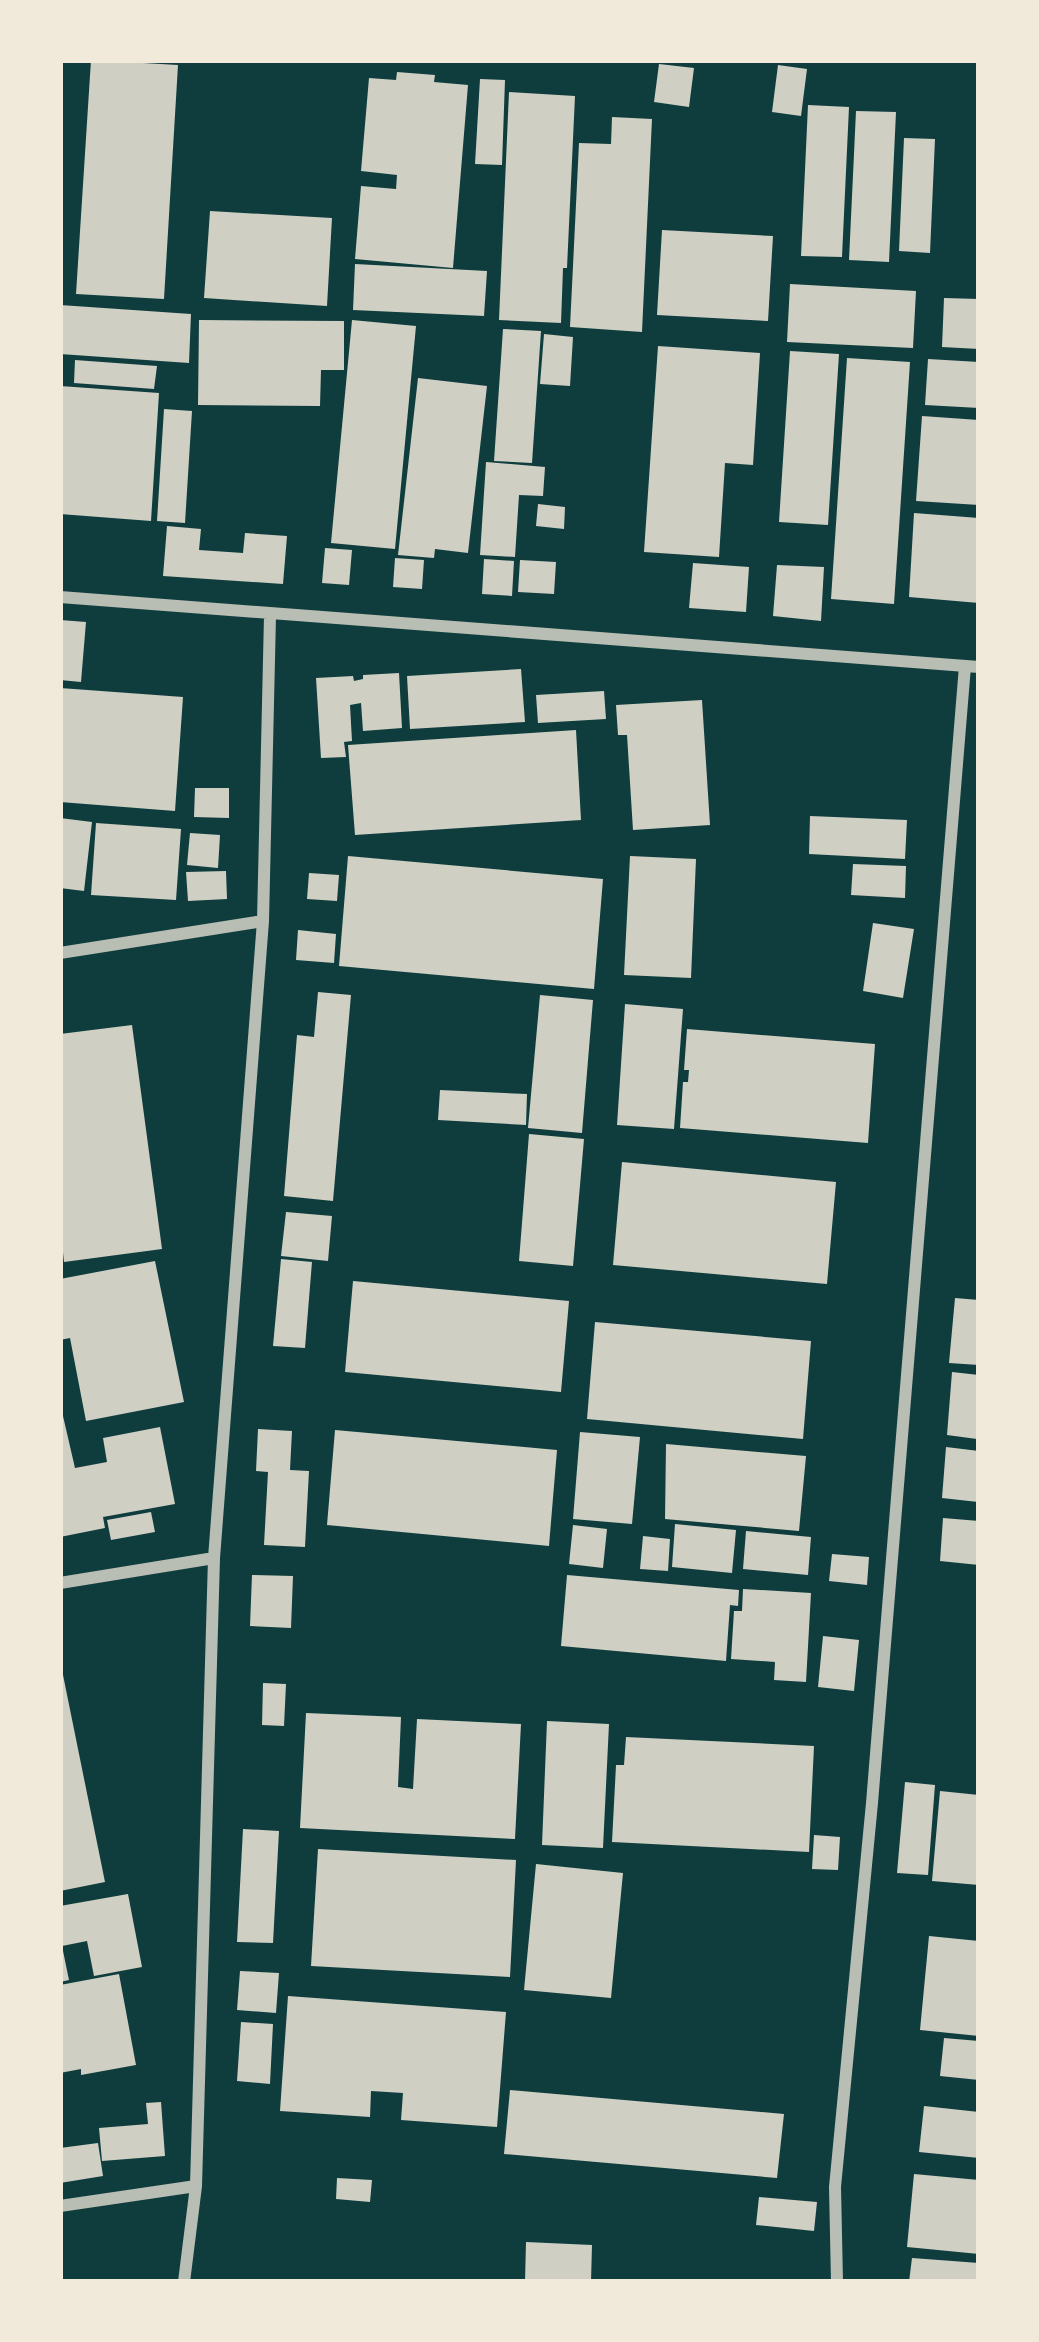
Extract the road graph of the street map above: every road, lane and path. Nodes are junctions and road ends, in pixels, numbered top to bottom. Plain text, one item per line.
1 (60, 598) edge
2 (270, 616) junction
3 (972, 666) edge
4 (263, 921) junction
5 (60, 953) edge
6 (214, 1558) junction
7 (60, 1583) edge
8 (196, 2186) junction
9 (60, 2206) edge
10 (184, 2282) edge
11 (837, 2282) edge

1 - 2 street
2 - 3 street
2 - 4 street
3 - 11 street
4 - 5 street
4 - 6 street
6 - 7 street
6 - 8 street
8 - 9 street
8 - 10 street

